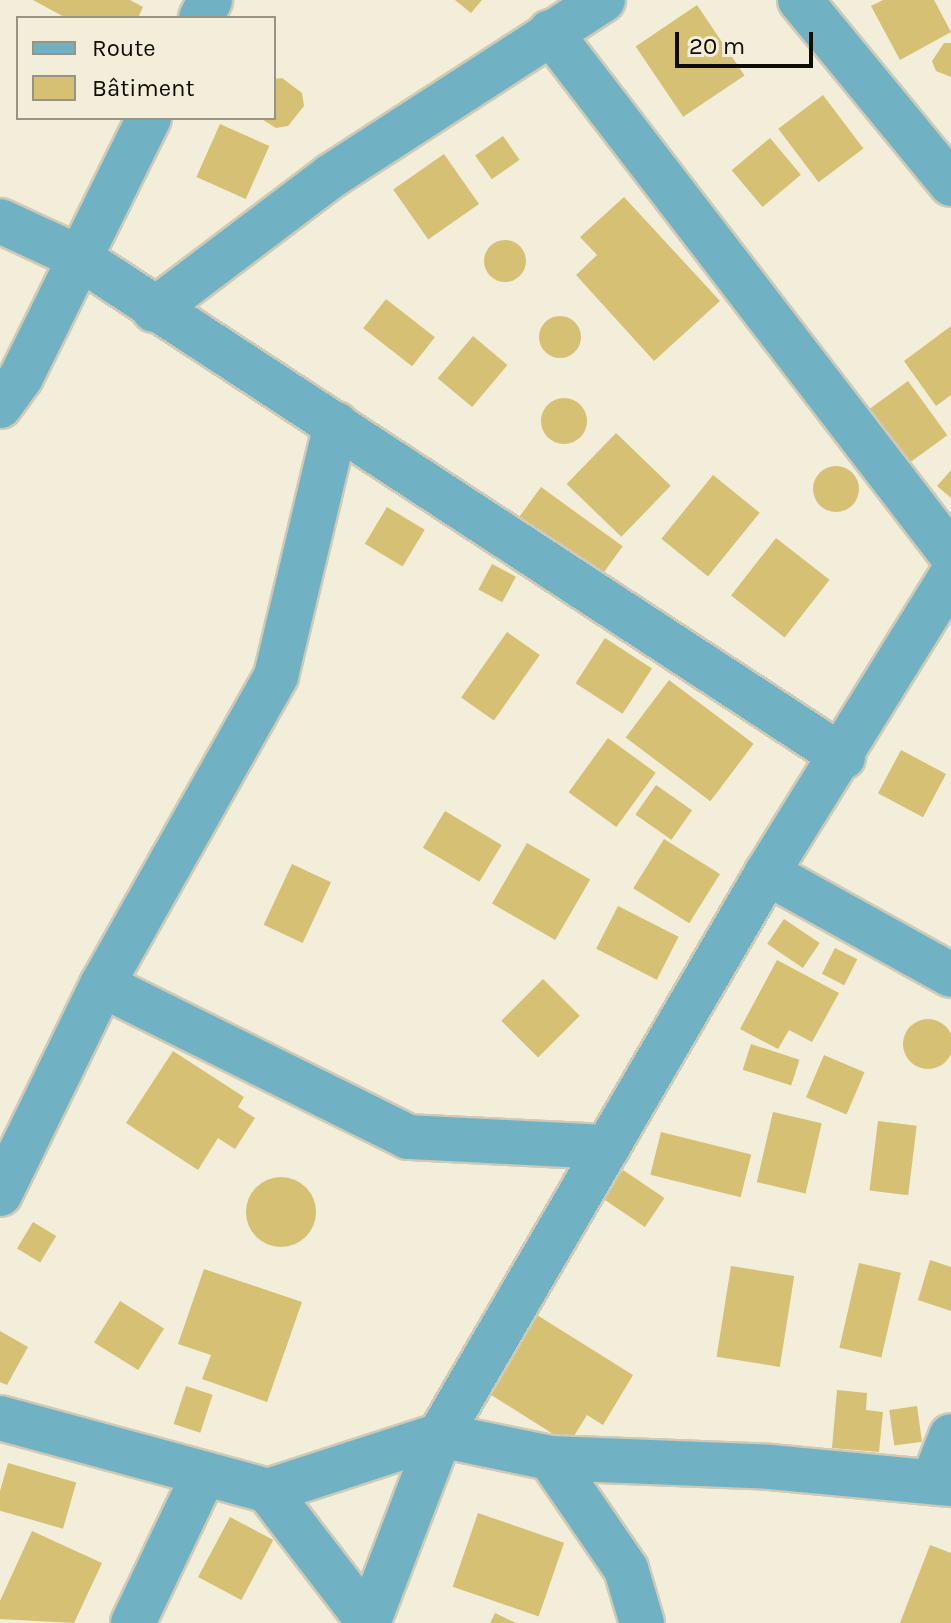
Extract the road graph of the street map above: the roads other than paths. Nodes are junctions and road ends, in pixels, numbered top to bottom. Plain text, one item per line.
1 (603, 0) edge
2 (800, 0) edge
3 (550, 32) junction
4 (148, 120) edge
5 (951, 184) edge
6 (0, 221) edge
7 (78, 257) junction
8 (154, 310) junction
9 (0, 406) edge
10 (336, 424) junction
11 (951, 554) edge
12 (951, 576) edge
13 (843, 757) junction
14 (767, 873) junction
15 (951, 975) edge
16 (102, 985) junction
17 (608, 1147) junction
18 (0, 1194) edge
19 (0, 1418) edge
20 (440, 1435) junction
21 (951, 1436) edge
22 (550, 1458) junction
23 (204, 1474) junction
24 (942, 1481) edge
25 (268, 1491) junction
26 (369, 1622) edge
27 (133, 1623) edge
28 (642, 1623) edge

1 - 3 street
2 - 5 street
3 - 8 street
3 - 11 street
4 - 7 street
6 - 7 street
7 - 8 street
7 - 9 street
8 - 10 street
10 - 13 street
10 - 16 street
12 - 13 street
13 - 14 street
14 - 15 street
14 - 17 street
16 - 17 street
16 - 18 street
17 - 20 street
19 - 23 street
20 - 22 street
20 - 25 street
20 - 26 street
21 - 24 street
22 - 24 street
22 - 28 street
23 - 25 street
23 - 27 street
25 - 26 street

